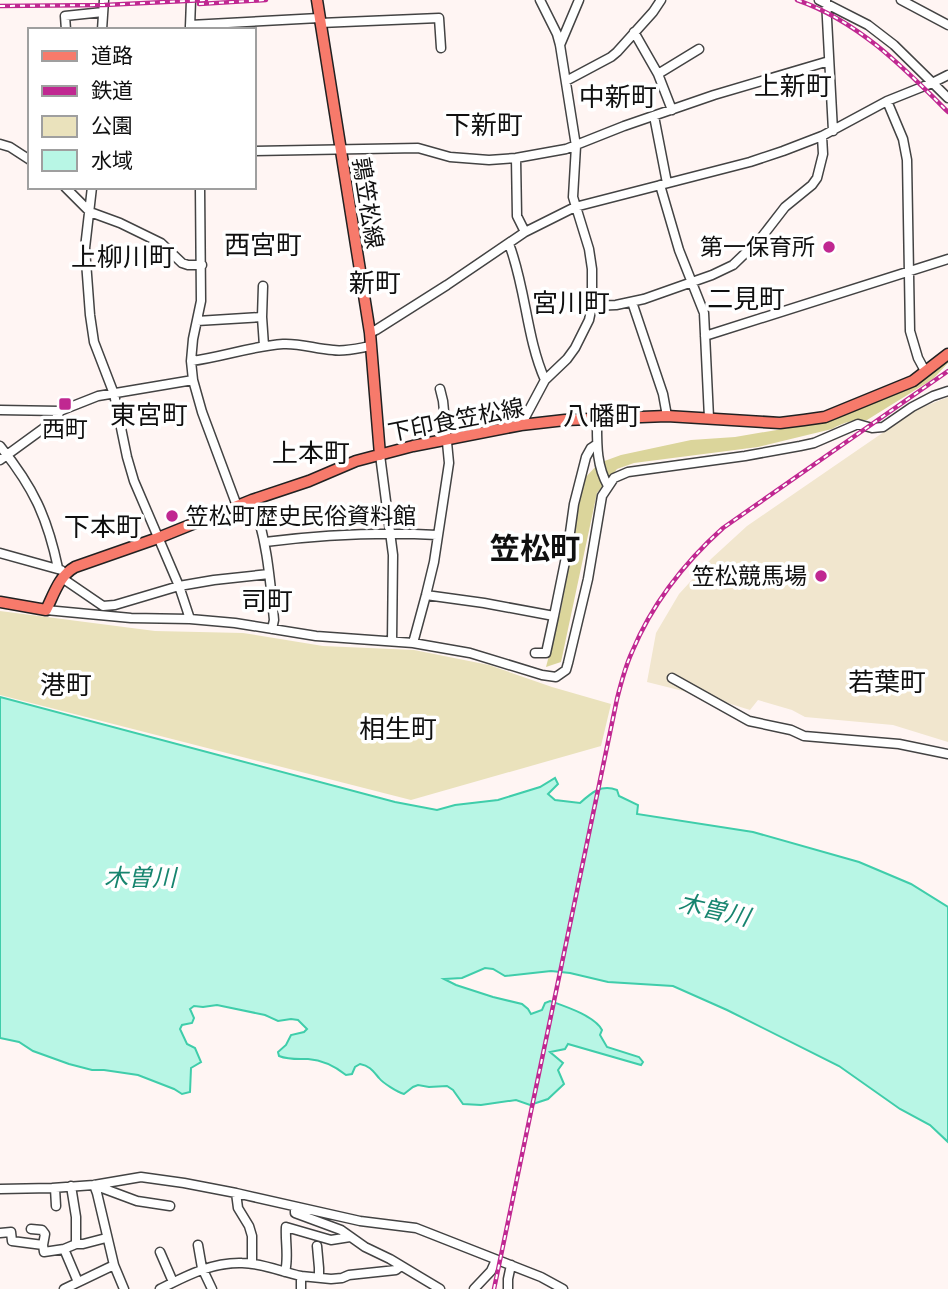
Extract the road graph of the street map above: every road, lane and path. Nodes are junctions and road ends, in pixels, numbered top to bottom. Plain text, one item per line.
1 (104, 0) edge
2 (191, 0) edge
3 (317, 0) edge
4 (540, 0) edge
5 (579, 0) edge
6 (661, 0) edge
7 (901, 0) edge
8 (824, 1) edge
9 (103, 12) junction
10 (320, 20) junction
11 (948, 25) edge
12 (190, 27) edge
13 (66, 28) edge
14 (102, 28) edge
15 (634, 32) junction
16 (560, 46) junction
17 (441, 48) dead end
18 (699, 49) dead end
19 (829, 61) junction
20 (658, 74) junction
21 (948, 75) edge
22 (566, 81) junction
23 (932, 83) junction
24 (948, 98) edge
25 (887, 101) junction
26 (672, 110) junction
27 (654, 116) junction
28 (833, 131) junction
29 (822, 136) junction
30 (0, 144) edge
31 (576, 146) junction
32 (341, 148) junction
33 (256, 151) edge
34 (516, 158) junction
35 (28, 159) edge
36 (664, 184) junction
37 (67, 189) edge
38 (92, 189) edge
39 (201, 189) edge
40 (575, 207) junction
41 (90, 212) junction
42 (525, 232) junction
43 (509, 244) junction
44 (948, 259) edge
45 (202, 265) junction
46 (909, 270) junction
47 (692, 282) junction
48 (263, 286) dead end
49 (632, 302) junction
50 (592, 306) junction
51 (262, 317) junction
52 (197, 321) junction
53 (370, 333) junction
54 (705, 335) junction
55 (264, 346) junction
56 (371, 346) junction
57 (948, 355) edge
58 (191, 361) junction
59 (925, 371) junction
60 (193, 380) junction
61 (545, 380) junction
62 (440, 389) dead end
63 (948, 391) edge
64 (114, 394) junction
65 (0, 410) edge
66 (61, 411) junction
67 (667, 416) junction
68 (709, 418) junction
69 (597, 419) junction
70 (521, 425) junction
71 (447, 440) junction
72 (597, 444) junction
73 (0, 446) edge
74 (380, 454) junction
75 (4, 458) edge
76 (608, 486) junction
77 (253, 500) junction
78 (237, 506) junction
79 (391, 535) junction
80 (437, 535) junction
81 (158, 538) junction
82 (265, 542) junction
83 (0, 553) edge
84 (62, 573) junction
85 (269, 575) junction
86 (179, 586) junction
87 (426, 596) junction
88 (0, 602) edge
89 (46, 610) junction
90 (554, 616) junction
91 (190, 619) junction
92 (272, 629) junction
93 (392, 641) junction
94 (413, 643) junction
95 (535, 653) dead end
96 (672, 678) dead end
97 (948, 754) edge
98 (94, 1185) junction
99 (71, 1186) junction
100 (55, 1188) junction
101 (0, 1189) edge
102 (236, 1193) junction
103 (55, 1206) dead end
104 (170, 1206) dead end
105 (295, 1207) junction
106 (31, 1229) dead end
107 (0, 1233) edge
108 (349, 1237) junction
109 (106, 1238) junction
110 (76, 1244) junction
111 (43, 1245) junction
112 (198, 1245) dead end
113 (317, 1246) dead end
114 (64, 1249) junction
115 (160, 1252) dead end
116 (496, 1260) junction
117 (252, 1264) junction
118 (114, 1265) junction
119 (510, 1265) junction
120 (401, 1266) junction
121 (202, 1268) junction
122 (285, 1272) junction
123 (301, 1276) junction
124 (318, 1277) junction
125 (78, 1282) junction
126 (173, 1282) junction
127 (561, 1288) edge
128 (64, 1289) edge
129 (124, 1289) edge
130 (160, 1289) edge
131 (212, 1289) edge
132 (301, 1289) edge
133 (439, 1289) edge
134 (474, 1289) edge
135 (508, 1289) edge

1 - 9 street
2 - 12 street
3 - 10 main road, 鶉笠松線
4 - 16 street
5 - 16 street
6 - 15 street
7 - 11 street
8 - 19 street
8 - 23 street
9 - 13 street
9 - 14 street
10 - 12 street
10 - 17 street
10 - 32 main road, 鶉笠松線
15 - 20 street
15 - 22 street
16 - 22 street
18 - 20 street
19 - 26 street
19 - 28 street
20 - 26 street
21 - 23 street
22 - 31 street
23 - 24 street
23 - 25 street
25 - 28 street
25 - 46 street
26 - 27 street
27 - 31 street
27 - 36 street
28 - 29 street
29 - 36 street
29 - 47 street
30 - 35 street
31 - 34 street
31 - 40 street
32 - 33 street
32 - 34 street
32 - 53 main road, 鶉笠松線
34 - 42 street
36 - 40 street
36 - 47 street
37 - 41 street
38 - 41 street
39 - 45 street
40 - 42 street
40 - 50 street
41 - 45 street
41 - 64 street
42 - 43 street
43 - 53 street
43 - 61 street
44 - 46 street
45 - 52 street
46 - 54 street
46 - 59 street
47 - 49 street
47 - 54 street
48 - 51 street
49 - 50 street
49 - 67 street
50 - 61 street
51 - 52 street
51 - 55 street
52 - 58 street
53 - 56 main road, 鶉笠松線
54 - 68 street
55 - 56 street
55 - 58 street
56 - 74 main road, 鶉笠松線
57 - 59 main road, 下印食笠松線
58 - 60 street
59 - 68 main road, 下印食笠松線
60 - 64 street
60 - 78 street
61 - 70 street
62 - 71 street
63 - 76 street
64 - 66 street
64 - 81 street
65 - 66 street
66 - 75 street
67 - 68 main road, 下印食笠松線
67 - 69 main road, 下印食笠松線
69 - 70 main road, 下印食笠松線
69 - 72 street
70 - 71 main road, 下印食笠松線
71 - 74 main road, 下印食笠松線
71 - 80 street
72 - 76 street
72 - 90 street
73 - 75 street
74 - 77 main road, 下印食笠松線
74 - 79 street
75 - 84 street
76 - 94 street
77 - 78 main road, 下印食笠松線
77 - 82 street
78 - 81 main road, 下印食笠松線
79 - 80 street
79 - 82 street
79 - 93 street
80 - 87 street
81 - 84 main road, 下印食笠松線
81 - 86 street
82 - 85 street
83 - 84 street
84 - 86 street
84 - 89 main road
85 - 86 street
85 - 92 street
86 - 91 street
87 - 90 street
87 - 94 street
88 - 89 main road
89 - 91 street
90 - 95 street
91 - 92 street
92 - 93 street
93 - 94 street
96 - 97 street
98 - 99 street
98 - 102 street
98 - 104 street
98 - 109 street
99 - 100 street
99 - 110 street
100 - 101 street
100 - 103 street
102 - 105 street
102 - 117 street
105 - 108 street
105 - 116 street
106 - 111 street
107 - 111 street
108 - 120 street
108 - 122 street
109 - 110 street
109 - 118 street
110 - 114 street
111 - 114 street
112 - 121 street
113 - 124 street
114 - 125 street
115 - 126 street
116 - 119 street
116 - 134 street
117 - 121 street
117 - 122 street
118 - 125 street
118 - 129 street
119 - 127 street
119 - 135 street
120 - 124 street
120 - 133 street
121 - 126 street
121 - 131 street
122 - 123 street
123 - 124 street
123 - 132 street
125 - 128 street
126 - 130 street

